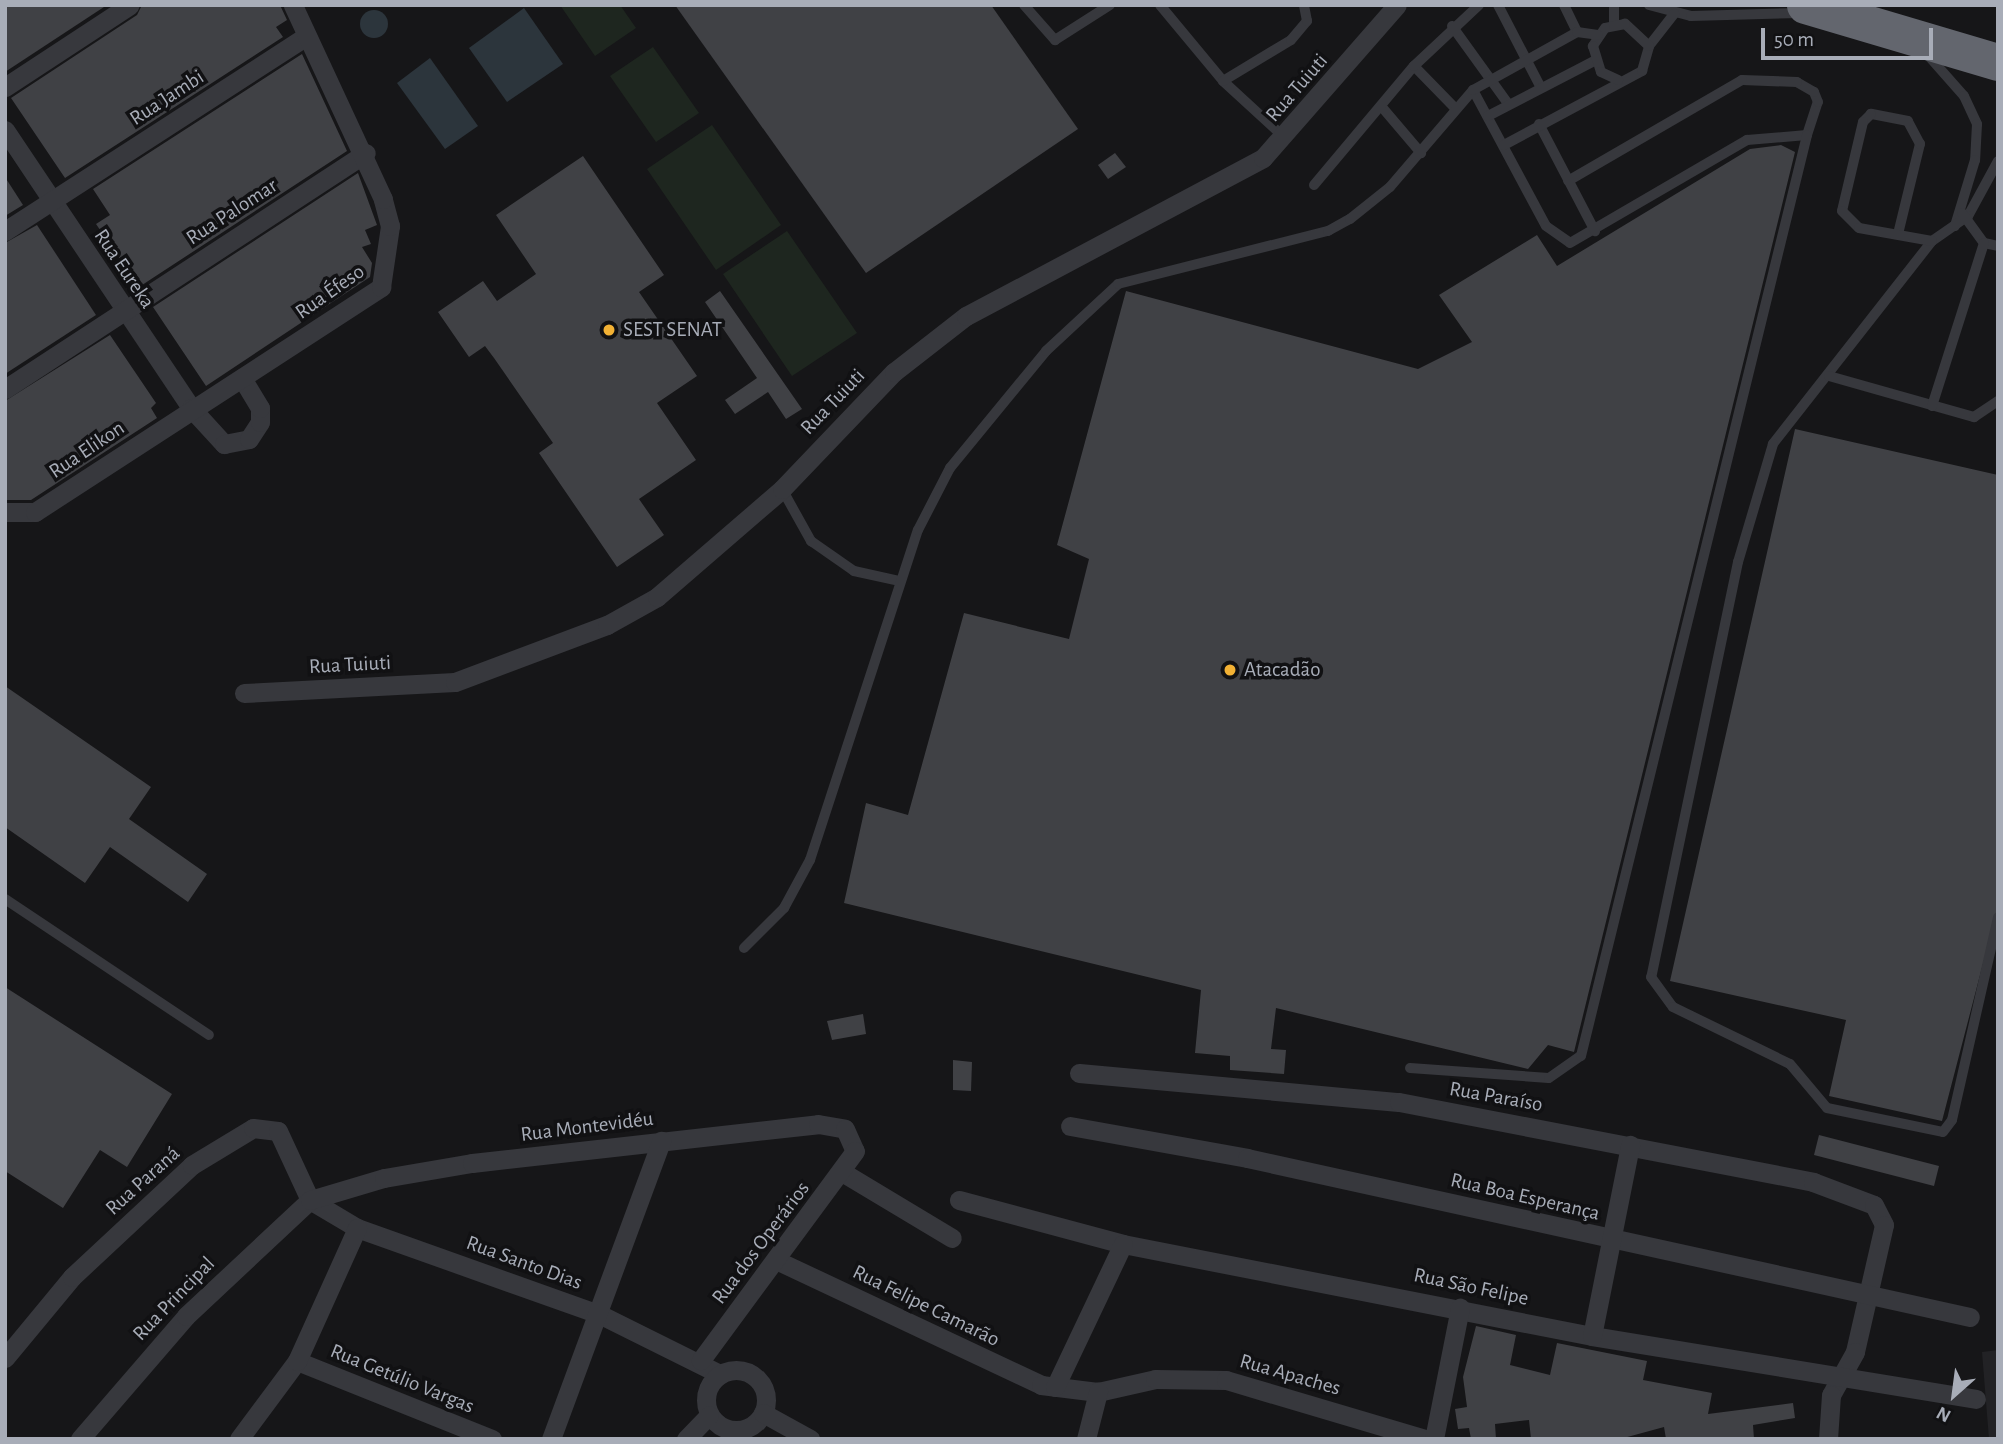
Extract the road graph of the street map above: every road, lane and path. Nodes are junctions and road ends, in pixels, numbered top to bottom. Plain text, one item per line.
1 (130, 5) edge
2 (293, 5) edge
3 (1024, 5) edge
4 (1110, 5) edge
5 (1160, 5) edge
6 (1304, 5) edge
7 (1397, 5) edge
8 (1479, 5) edge
9 (1498, 5) edge
10 (1564, 5) edge
11 (1614, 5) edge
12 (1649, 5) edge
13 (1816, 9) edge
14 (1674, 14) junction
15 (1614, 24) junction
16 (1452, 26) junction
17 (1577, 32) junction
18 (1598, 35) junction
19 (307, 36) junction
20 (1916, 43) junction
21 (1649, 46) junction
22 (1526, 58) junction
23 (1594, 61) junction
24 (1998, 62) edge
25 (1414, 66) junction
26 (1491, 78) junction
27 (1618, 80) junction
28 (1223, 81) junction
29 (5, 87) edge
30 (1541, 88) junction
31 (1473, 90) junction
32 (1509, 105) junction
33 (1381, 106) junction
34 (1456, 109) junction
35 (1488, 116) junction
36 (1539, 124) junction
37 (5, 130) edge
38 (1807, 135) junction
39 (1285, 138) junction
40 (1504, 145) junction
41 (366, 153) junction
42 (1421, 153) junction
43 (1998, 161) edge
44 (1568, 181) junction
45 (1314, 185) dead end
46 (51, 199) junction
47 (1956, 209) junction
48 (1968, 216) junction
49 (1955, 226) junction
50 (5, 231) edge
51 (1595, 231) junction
52 (1898, 233) junction
53 (1932, 242) junction
54 (1984, 243) junction
55 (1998, 246) edge
56 (123, 309) junction
57 (1829, 376) junction
58 (242, 378) junction
59 (5, 389) edge
60 (1998, 401) edge
61 (1932, 406) junction
62 (191, 408) junction
63 (782, 489) junction
64 (5, 512) edge
65 (900, 581) junction
66 (244, 693) dead end
67 (5, 899) edge
68 (1998, 917) edge
69 (744, 948) dead end
70 (209, 1035) dead end
71 (1410, 1068) dead end
72 (1079, 1073) dead end
73 (1070, 1126) dead end
74 (661, 1141) junction
75 (1630, 1145) junction
76 (855, 1151) joint
77 (842, 1172) junction
78 (310, 1200) junction
79 (959, 1200) dead end
80 (357, 1228) junction
81 (952, 1238) dead end
82 (1607, 1238) junction
83 (1123, 1244) junction
84 (778, 1262) junction
85 (1866, 1292) junction
86 (1460, 1308) junction
87 (601, 1315) junction
88 (1970, 1317) dead end
89 (1592, 1336) junction
90 (5, 1358) edge
91 (701, 1360) junction
92 (296, 1361) junction
93 (1844, 1373) junction
94 (720, 1374) junction
95 (1055, 1387) junction
96 (1098, 1392) junction
97 (1976, 1399) dead end
98 (764, 1413) junction
99 (709, 1415) junction
100 (744, 1435) edge
101 (80, 1439) edge
102 (239, 1439) edge
103 (492, 1439) edge
104 (551, 1439) edge
105 (686, 1439) edge
106 (810, 1439) edge
107 (1086, 1439) edge
108 (1424, 1439) edge
109 (1434, 1439) edge
110 (1828, 1439) edge

1 - 29 street
2 - 19 street, Rua Éfeso
3 - 4 lane
5 - 28 lane
6 - 28 lane
7 - 39 street, Rua Tuiuti
8 - 16 lane
9 - 22 lane
10 - 17 lane
11 - 15 lane
12 - 14 lane
13 - 14 lane
13 - 20 highway
14 - 21 lane
15 - 18 lane
15 - 21 lane
16 - 25 lane
16 - 26 lane
17 - 18 lane
17 - 22 lane
18 - 23 lane
19 - 41 street, Rua Éfeso
19 - 46 street, Rua Jambi
20 - 24 highway
20 - 47 lane
21 - 27 lane
22 - 26 lane
22 - 30 lane
23 - 27 lane
23 - 30 lane
25 - 33 lane
25 - 34 lane
26 - 31 lane
26 - 32 lane
27 - 36 lane
28 - 39 lane
30 - 32 lane
31 - 34 lane
31 - 35 lane
32 - 35 lane
33 - 42 lane
33 - 45 lane
34 - 42 lane
35 - 40 lane
36 - 40 lane
36 - 44 lane
37 - 46 street, Rua Eureka
38 - 44 lane
38 - 51 lane
38 - 71 lane
39 - 63 street, Rua Tuiuti
40 - 51 lane
41 - 56 street, Rua Palomar
41 - 58 street, Rua Éfeso
42 - 65 lane
43 - 48 lane
44 - 51 lane
46 - 50 street, Rua Jambi
46 - 56 street, Rua Eureka
47 - 48 lane
47 - 49 lane
48 - 49 lane
48 - 54 lane
49 - 53 lane
52 - 52 lane
52 - 53 lane
53 - 57 lane
54 - 55 lane
54 - 61 lane
56 - 59 street, Rua Palomar
56 - 62 street, Rua Eureka
57 - 61 lane
57 - 68 lane
58 - 62 street, Rua Éfeso
58 - 62 street, Rua Eureka
60 - 61 lane
62 - 64 street, Rua Elikon
63 - 65 lane
63 - 66 street, Rua Tuiuti
65 - 69 lane
67 - 70 lane
72 - 75 street, Rua Paraíso
73 - 82 street, Rua Boa Esperança
74 - 76 street, Rua Montevidéu
74 - 78 street, Rua Montevidéu
74 - 87 street
75 - 82 street
75 - 85 street, Rua Paraíso
76 - 77 street, Rua dos Operários
77 - 81 street
77 - 84 street, Rua dos Operários
78 - 80 street, Rua Santo Dias
78 - 90 street, Rua Paraná
78 - 101 street, Rua Principal
79 - 83 street, Rua São Felipe
80 - 87 street, Rua Santo Dias
80 - 92 street
82 - 85 street, Rua Boa Esperança
82 - 89 street
83 - 86 street, Rua São Felipe
83 - 95 street
84 - 91 street, Rua dos Operários
84 - 95 street, Rua Felipe Camarão
85 - 88 street, Rua Boa Esperança
85 - 93 street
86 - 89 street, Rua São Felipe
86 - 109 street
87 - 91 street, Rua Santo Dias
87 - 104 street
89 - 93 street, Rua São Felipe
91 - 94 street, Rua Santo Dias
92 - 102 street
92 - 103 street, Rua Getúlio Vargas
93 - 97 street, Rua São Felipe
93 - 110 street
94 - 98 street
94 - 99 street
95 - 96 street, Rua Felipe Camarão
96 - 107 street
96 - 108 street, Rua Apaches
98 - 100 street
98 - 106 street
99 - 100 street
99 - 105 street

